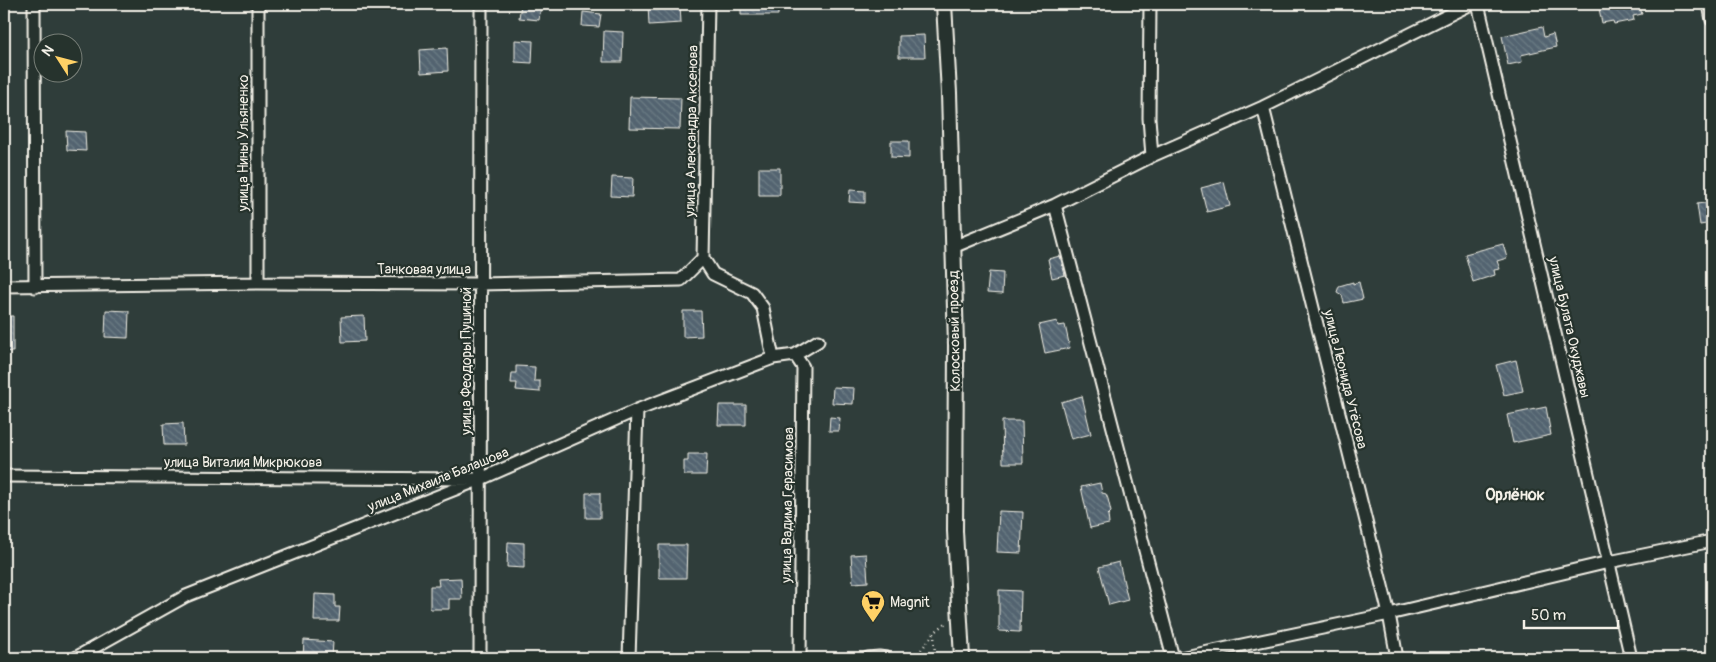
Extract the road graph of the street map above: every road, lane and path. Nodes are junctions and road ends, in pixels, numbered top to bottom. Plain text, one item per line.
1 (34, 4) edge
2 (258, 4) edge
3 (481, 4) edge
4 (708, 4) edge
5 (944, 4) edge
6 (1150, 4) edge
7 (1471, 4) edge
8 (1478, 4) edge
9 (1708, 4) edge
10 (1712, 20) edge
11 (1263, 107) junction
12 (1152, 156) junction
13 (1055, 205) junction
14 (953, 247) junction
15 (703, 258) junction
16 (258, 283) junction
17 (480, 284) junction
18 (4, 286) edge
19 (35, 287) junction
20 (818, 341) dead end
21 (795, 355) junction
22 (773, 358) junction
23 (636, 410) junction
24 (4, 476) edge
25 (482, 479) junction
26 (1712, 541) edge
27 (1609, 562) junction
28 (960, 612) junction
29 (1389, 614) junction
30 (934, 633) junction
31 (75, 658) edge
32 (480, 658) edge
33 (629, 658) edge
34 (800, 658) edge
35 (868, 658) edge
36 (886, 658) edge
37 (915, 658) edge
38 (935, 658) edge
39 (962, 658) edge
40 (1173, 658) edge
41 (1180, 658) edge
42 (1397, 658) edge
43 (1631, 658) edge

1 - 19 street
2 - 16 street, улица Нины Ульяненко
3 - 17 street, улица Феодоры Пушиной
4 - 15 street, улица Александра Аксенова
5 - 14 street, Колосковый проезд
6 - 12 street
7 - 11 street
8 - 27 street, улица Булата Окуджавы
9 - 10 street
11 - 12 street
11 - 29 street, улица Леонида Утёсова
12 - 13 street
13 - 14 street
13 - 40 street
14 - 28 street, Колосковый проезд
15 - 17 street, Танковая улица
15 - 22 street
16 - 17 street, Танковая улица
16 - 19 street, Танковая улица
17 - 25 street, улица Феодоры Пушиной
18 - 19 street, Танковая улица
20 - 21 street, улица Михаила Балашова
21 - 22 street, улица Михаила Балашова
21 - 34 street, улица Вадима Герасимова
22 - 23 street, улица Михаила Балашова
23 - 25 street, улица Михаила Балашова
23 - 33 street
24 - 25 street, улица Виталия Микрюкова
25 - 31 street, улица Михаила Балашова
25 - 32 street, улица Феодоры Пушиной
26 - 27 street
27 - 29 street
27 - 43 street, улица Булата Окуджавы
28 - 30 path
28 - 39 street, Колосковый проезд
29 - 41 street
29 - 42 street, улица Леонида Утёсова
30 - 37 path
30 - 38 path
35 - 36 street

